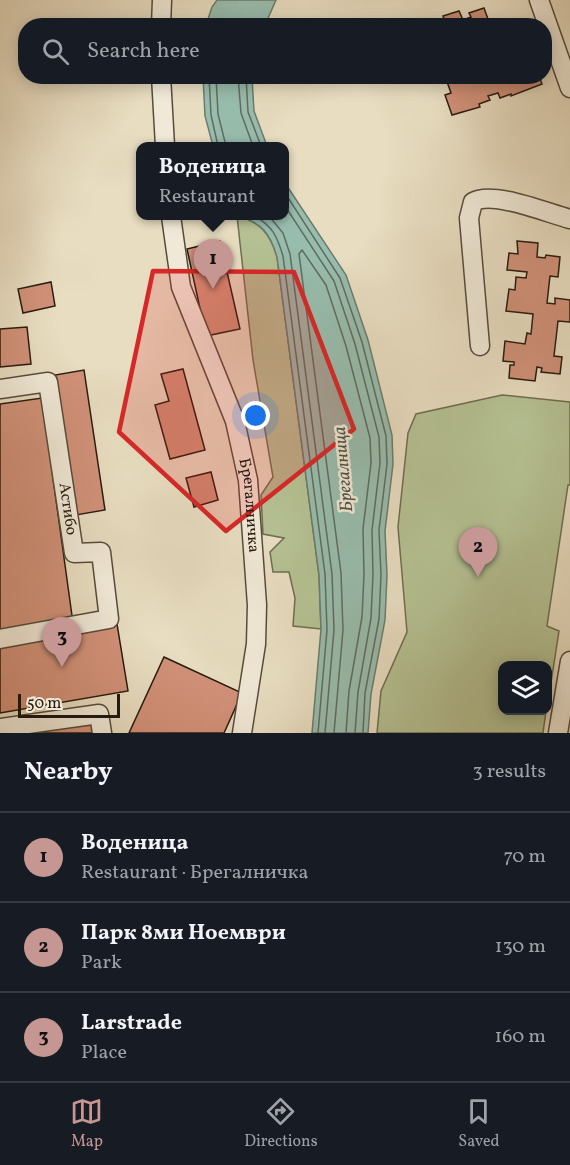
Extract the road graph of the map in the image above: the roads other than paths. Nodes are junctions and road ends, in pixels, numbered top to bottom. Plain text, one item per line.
1 (162, 0) edge
2 (539, 0) edge
3 (161, 18) edge
4 (545, 18) edge
5 (552, 37) edge
6 (161, 84) edge
7 (570, 88) edge
8 (165, 142) edge
9 (570, 219) edge
10 (172, 220) edge
11 (480, 346) dead end
12 (0, 389) edge
13 (0, 639) edge
14 (570, 661) edge
15 (0, 728) edge
16 (102, 733) edge
17 (242, 733) edge
18 (558, 733) edge

1 - 3 street
2 - 4 street
5 - 7 street
6 - 8 street
9 - 11 street
10 - 17 street, Брегалничка
12 - 13 street, Астибо
14 - 18 street
15 - 16 street

